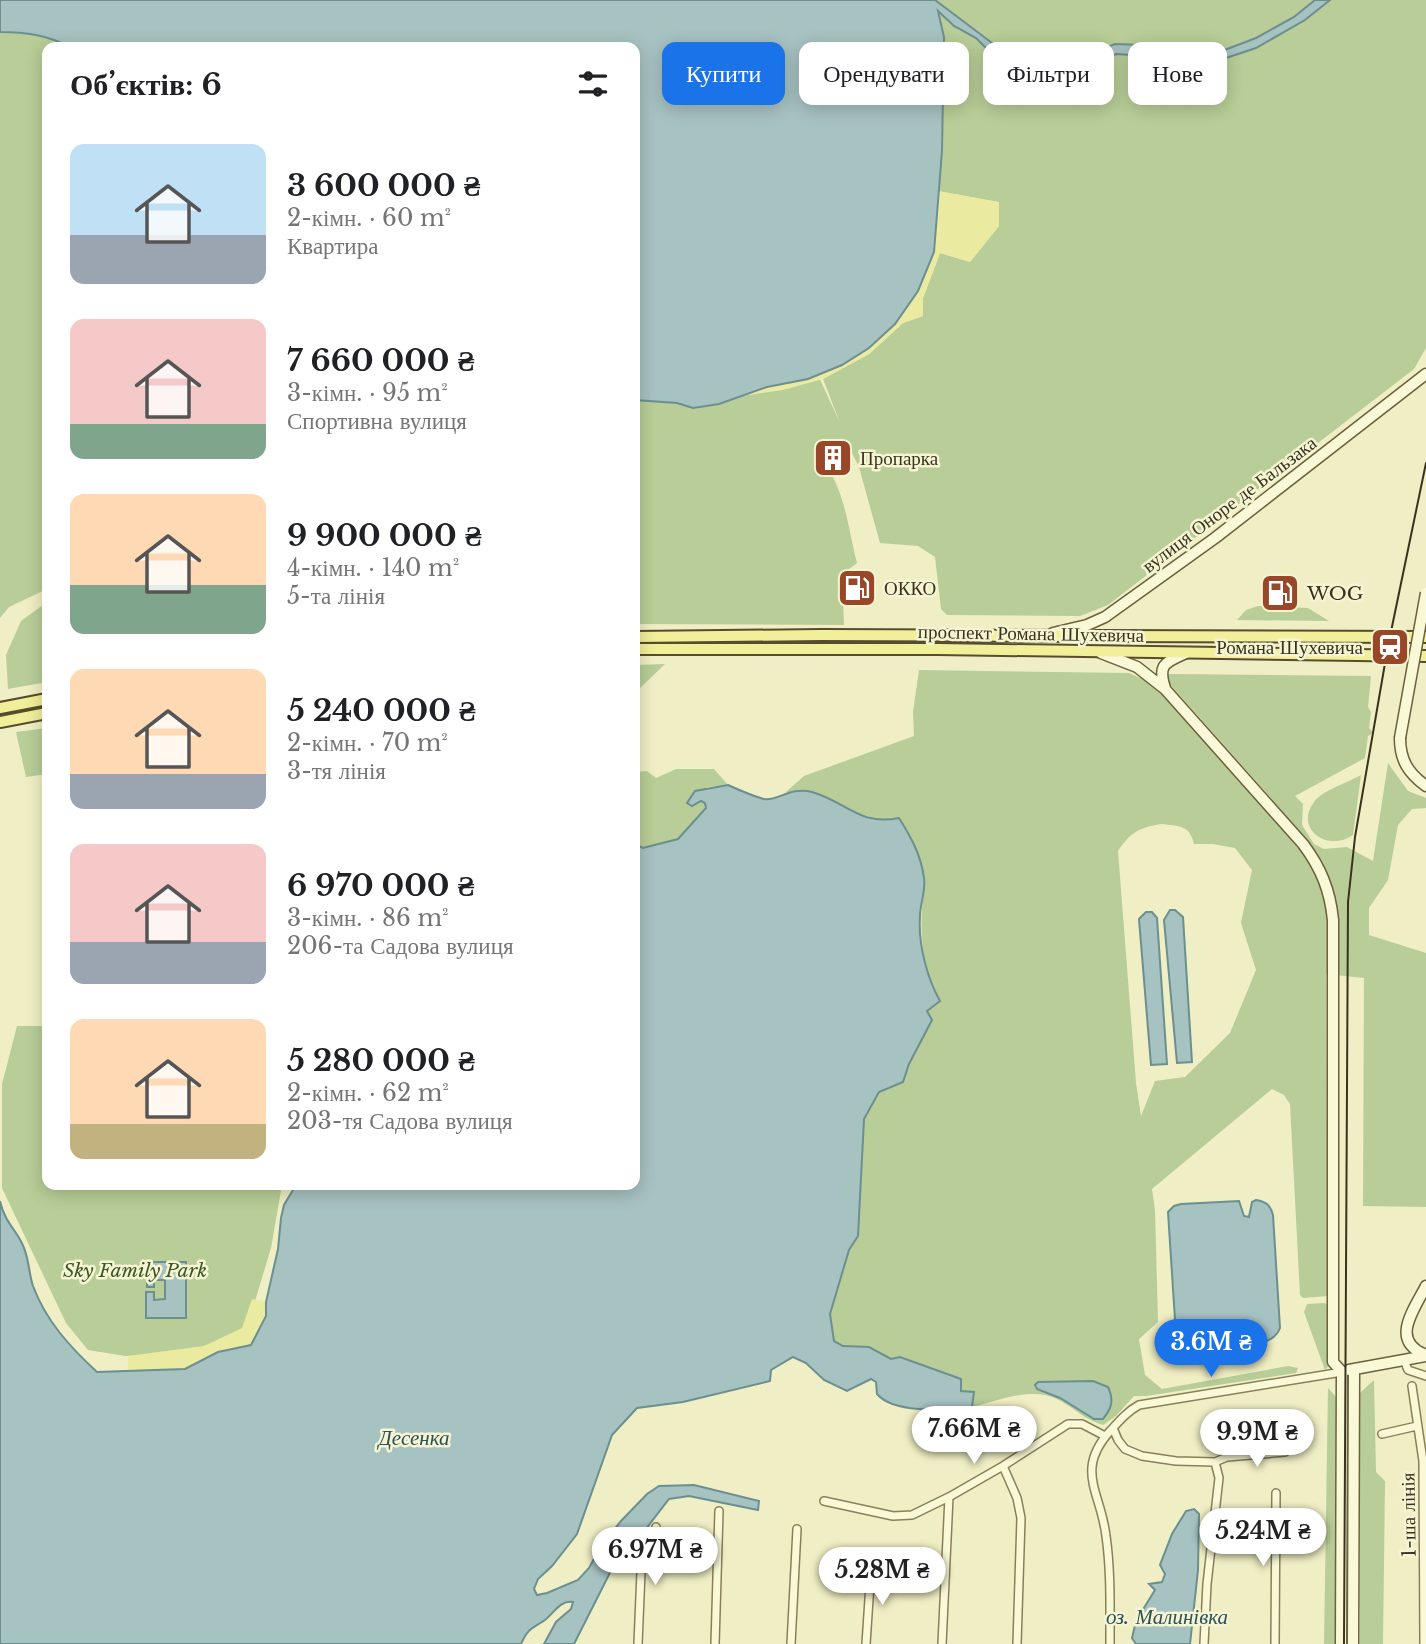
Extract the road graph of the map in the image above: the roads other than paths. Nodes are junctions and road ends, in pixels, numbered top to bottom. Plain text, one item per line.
1 (1426, 373) edge
2 (1426, 593) edge
3 (1039, 636) junction
4 (640, 637) edge
5 (1426, 637) edge
6 (640, 649) edge
7 (1097, 652) junction
8 (1186, 653) junction
9 (1426, 656) edge
10 (1165, 689) junction
11 (42, 700) edge
12 (0, 708) edge
13 (42, 714) edge
14 (0, 722) edge
15 (1426, 786) edge
16 (1426, 1288) edge
17 (1410, 1346) junction
18 (1426, 1355) edge
19 (1403, 1364) junction
20 (1354, 1369) junction
21 (1342, 1372) junction
22 (1426, 1376) edge
23 (1412, 1386) dead end
24 (1418, 1426) junction
25 (1113, 1428) junction
26 (1382, 1434) dead end
27 (1105, 1436) junction
28 (1285, 1452) dead end
29 (1215, 1462) junction
30 (1003, 1466) junction
31 (1276, 1493) dead end
32 (949, 1497) junction
33 (824, 1501) dead end
34 (719, 1511) dead end
35 (656, 1527) dead end
36 (797, 1529) dead end
37 (871, 1569) dead end
38 (638, 1644) edge
39 (715, 1644) edge
40 (791, 1644) edge
41 (866, 1644) edge
42 (942, 1644) edge
43 (1017, 1644) edge
44 (1110, 1644) edge
45 (1204, 1644) edge
46 (1275, 1644) edge
47 (1341, 1644) edge
48 (1353, 1644) edge
49 (1424, 1644) edge

1 - 3 main road, вулиця Оноре де Бальзака
2 - 15 main road, bridge
3 - 4 main road, проспект Романа Шухевича
3 - 5 main road, проспект Романа Шухевича
6 - 7 main road, проспект Романа Шухевича
7 - 8 main road, проспект Романа Шухевича
7 - 10 main road
8 - 9 main road, проспект Романа Шухевича
8 - 10 main road
10 - 21 main road
11 - 12 main road
13 - 14 main road
16 - 17 main road
17 - 18 main road
17 - 19 main road
18 - 19 main road
19 - 20 main road
19 - 22 street
20 - 21 main road
20 - 48 main road
21 - 25 street
21 - 47 main road
23 - 24 street, 1-ша лінія
24 - 26 street
24 - 49 street, 1-ша лінія
25 - 27 street
25 - 29 street
27 - 30 street
27 - 44 street
28 - 29 street
29 - 45 street
30 - 32 street
30 - 43 street
31 - 46 street
32 - 33 street
32 - 42 street
34 - 39 street
35 - 38 street
36 - 40 street
37 - 41 street

